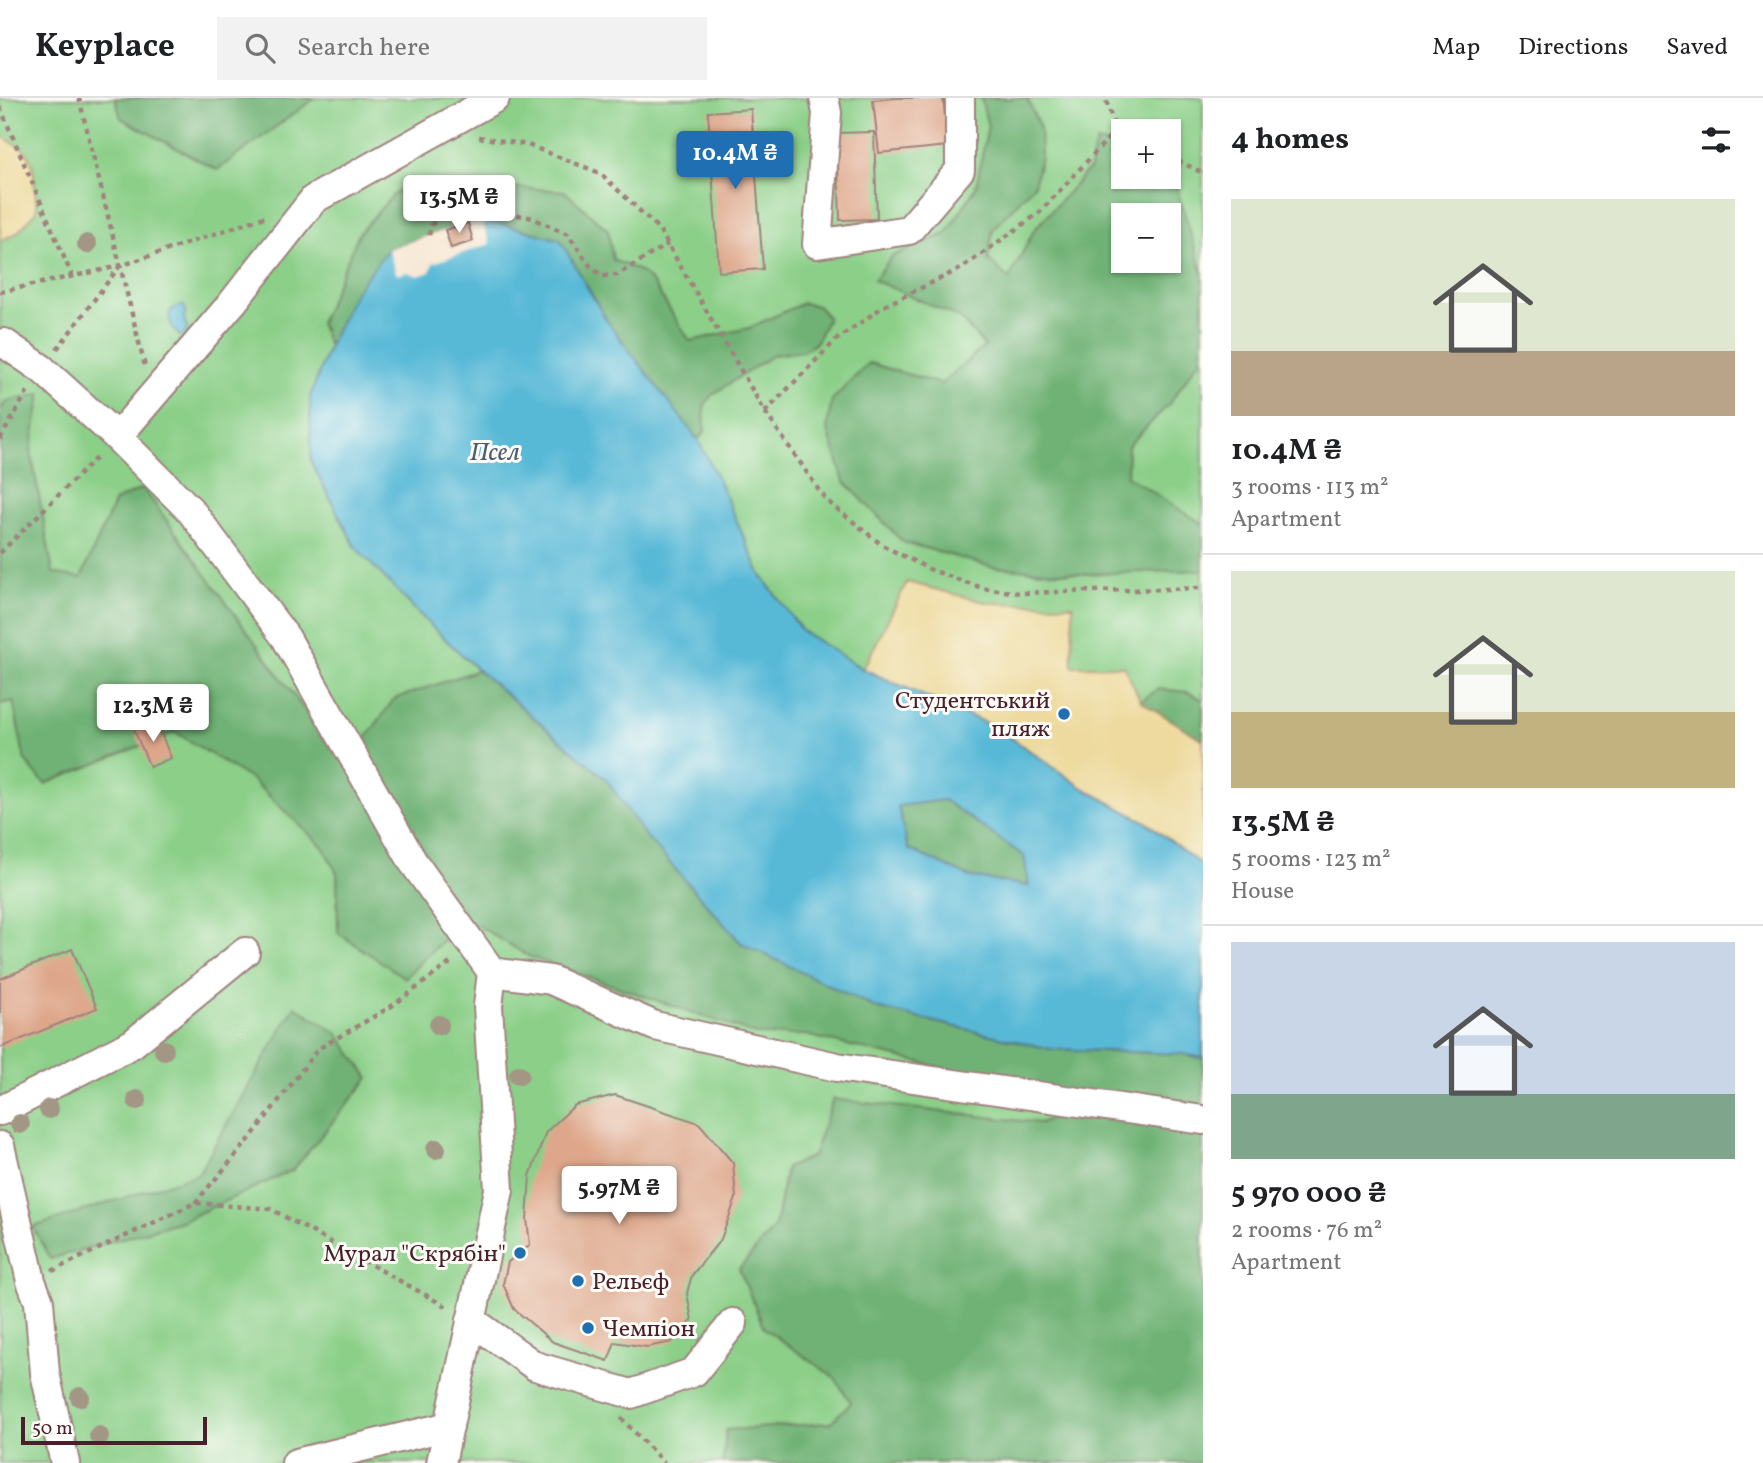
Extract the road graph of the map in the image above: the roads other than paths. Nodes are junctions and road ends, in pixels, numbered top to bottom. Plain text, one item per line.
1 (495, 98) edge
2 (824, 98) edge
3 (960, 98) edge
4 (4, 343) dead end
5 (117, 437) junction
6 (245, 952) dead end
7 (492, 972) junction
8 (0, 1111) edge
9 (1203, 1120) edge
10 (0, 1146) edge
11 (471, 1320) junction
12 (733, 1324) dead end
13 (449, 1426) junction
14 (65, 1463) edge
15 (296, 1463) edge
16 (441, 1463) edge

1 - 5 lane
2 - 3 lane
4 - 5 lane
5 - 7 lane
6 - 8 lane
7 - 9 lane
7 - 11 lane
10 - 14 lane
11 - 12 lane
11 - 13 lane
13 - 15 lane
13 - 16 lane

